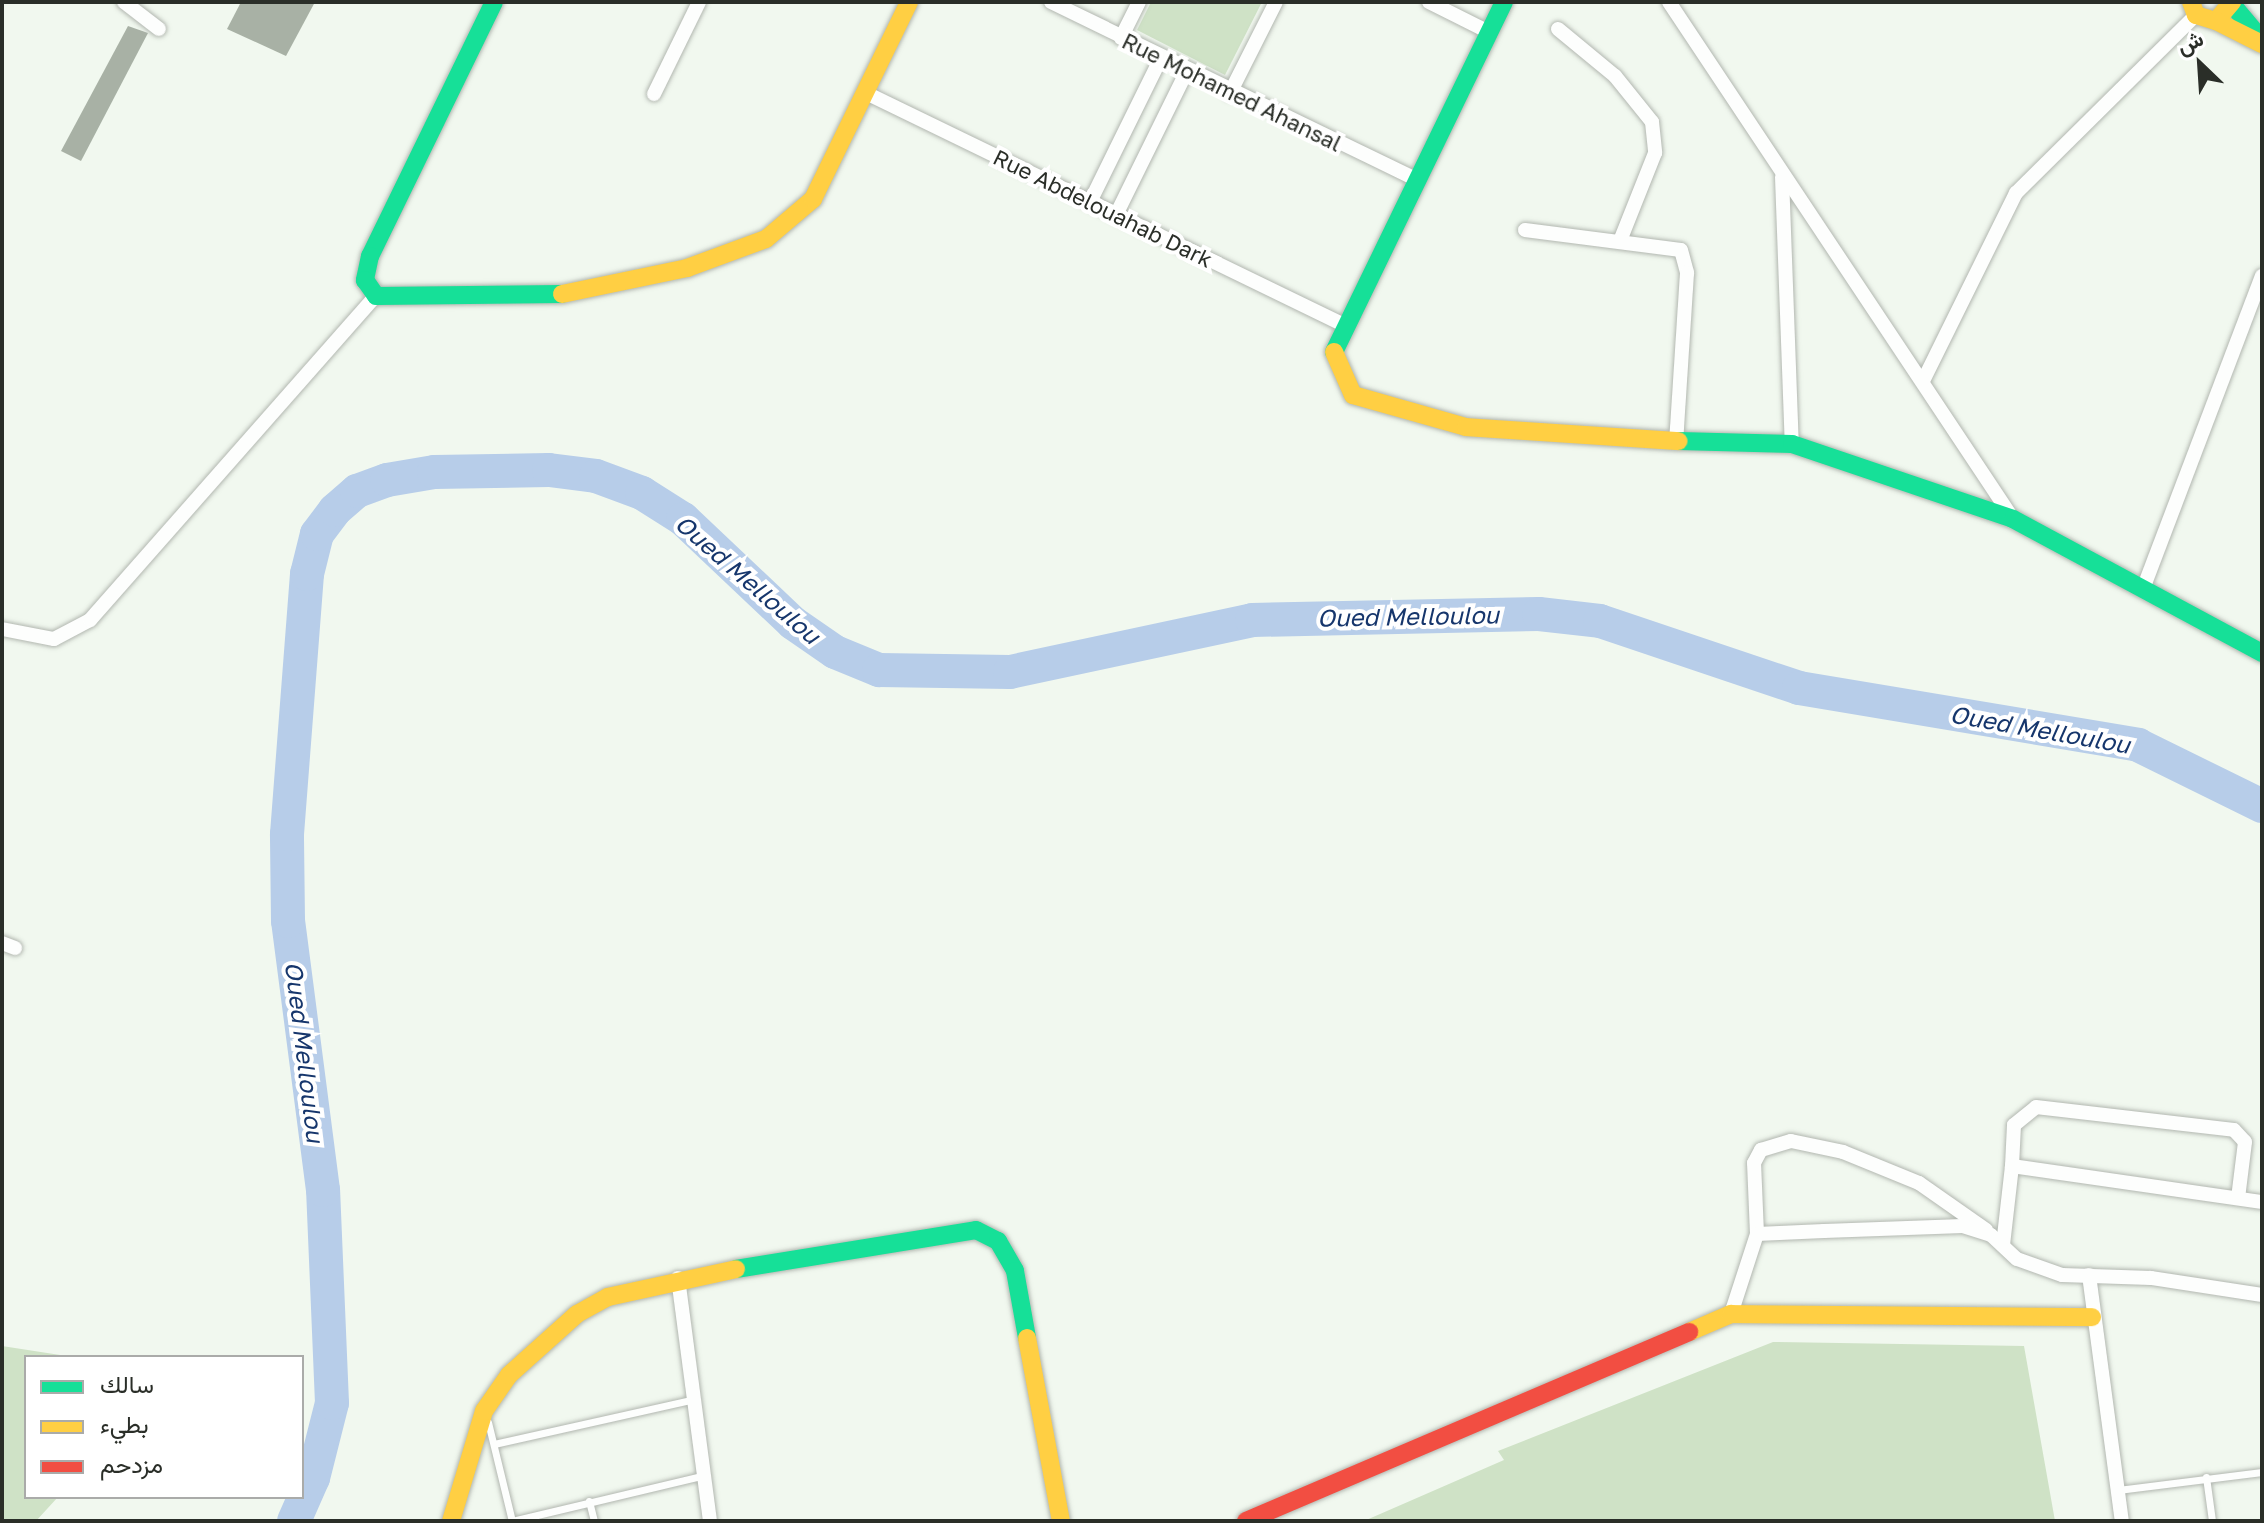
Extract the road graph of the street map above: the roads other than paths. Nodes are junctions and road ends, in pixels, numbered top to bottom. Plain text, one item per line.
1 (124, 2) edge
2 (494, 2) edge
3 (699, 2) edge
4 (909, 2) edge
5 (1051, 2) edge
6 (1139, 2) edge
7 (1276, 2) edge
8 (1429, 2) edge
9 (1504, 2) edge
10 (1669, 2) edge
11 (2232, 2) edge
12 (2188, 6) edge
13 (2216, 21) junction
14 (159, 29) dead end
15 (1558, 29) dead end
16 (1489, 32) junction
17 (1121, 38) junction
18 (2262, 42) edge
19 (1161, 58) junction
20 (1187, 71) junction
21 (864, 92) junction
22 (1230, 93) junction
23 (654, 94) dead end
24 (1782, 177) junction
25 (1415, 179) junction
26 (1090, 202) junction
27 (1116, 215) junction
28 (1525, 230) dead end
29 (1620, 241) junction
30 (2262, 276) edge
31 (376, 296) junction
32 (1342, 324) junction
33 (1924, 379) junction
34 (1676, 441) junction
35 (1792, 444) junction
36 (2013, 519) junction
37 (2143, 589) junction
38 (2, 629) edge
39 (2262, 653) edge
40 (2012, 1166) junction
41 (2238, 1198) junction
42 (2262, 1202) edge
43 (1757, 1234) junction
44 (1997, 1240) junction
45 (2089, 1275) junction
46 (678, 1278) junction
47 (2262, 1295) edge
48 (1731, 1314) junction
49 (2092, 1317) junction
50 (691, 1400) junction
51 (484, 1411) junction
52 (494, 1444) junction
53 (2262, 1472) edge
54 (701, 1476) junction
55 (2206, 1477) junction
56 (2118, 1490) junction
57 (589, 1501) junction
58 (451, 1521) edge
59 (512, 1521) edge
60 (594, 1521) edge
61 (710, 1521) edge
62 (1061, 1521) edge
63 (1246, 1521) edge
64 (2122, 1521) edge
65 (2212, 1521) edge

1 - 14 street
2 - 31 street
3 - 23 street
4 - 21 street
5 - 17 street, Rue Mohamed Ahansal
6 - 17 street
7 - 22 street
8 - 16 street
9 - 16 street
10 - 24 street
11 - 13 street
11 - 18 street
12 - 13 street
12 - 33 street
13 - 18 street
15 - 29 street
16 - 25 street
17 - 19 street, Rue Mohamed Ahansal
19 - 20 street, Rue Mohamed Ahansal
19 - 26 street
20 - 22 street, Rue Mohamed Ahansal
20 - 27 street
21 - 26 street, Rue Abdelouahab Dark
21 - 31 street
22 - 25 street, Rue Mohamed Ahansal
24 - 33 street
24 - 35 street
25 - 32 street
26 - 27 street, Rue Abdelouahab Dark
27 - 32 street, Rue Abdelouahab Dark
28 - 29 street
29 - 34 street
30 - 37 street
31 - 38 street
32 - 34 street
33 - 36 street
34 - 35 street
35 - 36 street
36 - 37 street
37 - 39 street
40 - 41 street
40 - 41 street
40 - 44 street
41 - 42 street
43 - 44 street
43 - 44 street
43 - 48 street
44 - 45 street
45 - 47 street
45 - 49 street
46 - 50 street
46 - 51 street
46 - 62 street
48 - 49 street
48 - 63 street
49 - 56 street
50 - 52 lane
50 - 54 street
51 - 52 lane
51 - 58 street
52 - 59 lane
53 - 55 lane
54 - 57 lane
54 - 61 street
55 - 56 lane
55 - 65 lane
56 - 64 street
57 - 59 lane
57 - 60 lane

